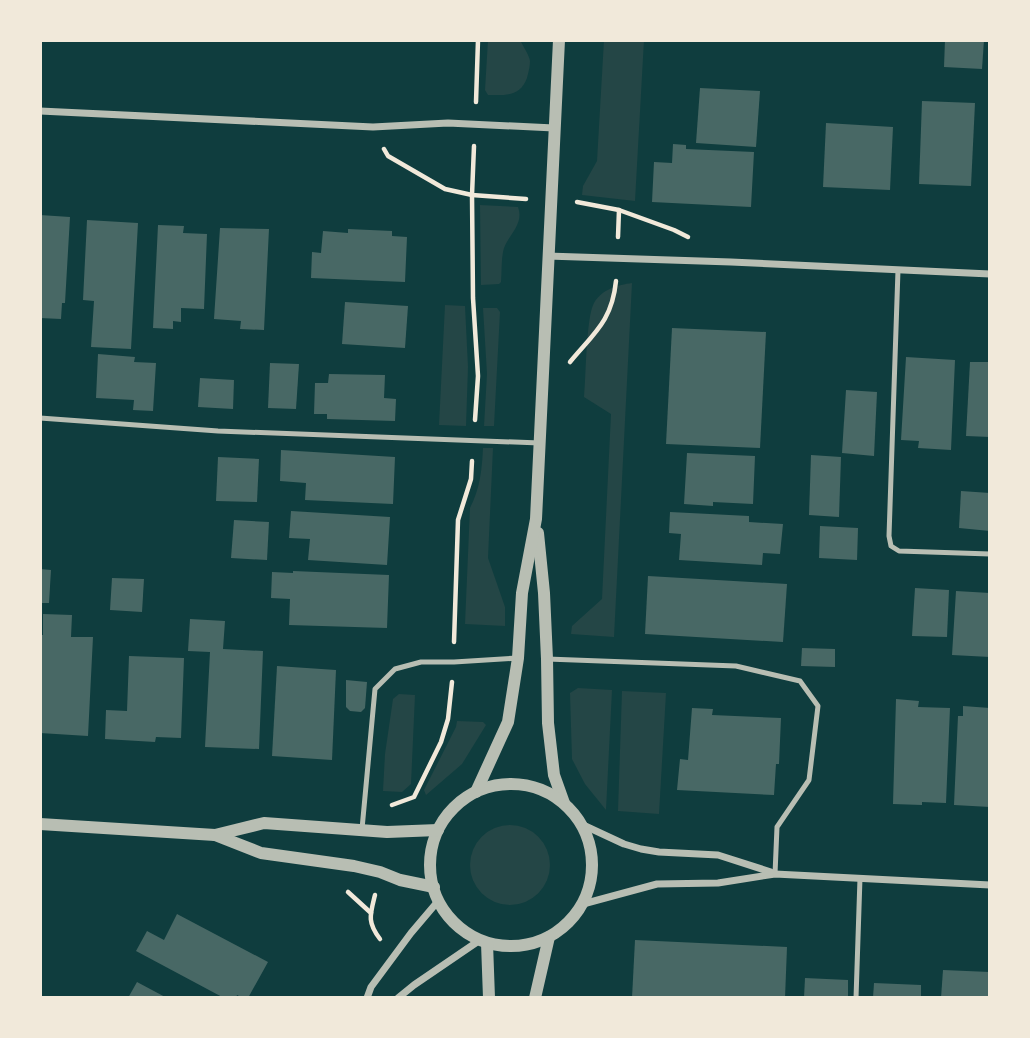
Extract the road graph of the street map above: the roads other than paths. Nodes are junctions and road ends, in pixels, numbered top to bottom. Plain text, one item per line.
1 (559, 40) edge
2 (40, 111) edge
3 (554, 128) junction
4 (547, 256) junction
5 (898, 270) junction
6 (990, 274) edge
7 (40, 418) edge
8 (540, 443) junction
9 (536, 519) junction
10 (990, 554) edge
11 (518, 658) junction
12 (547, 659) junction
13 (476, 792) junction
14 (564, 803) junction
15 (40, 824) edge
16 (581, 824) junction
17 (362, 829) junction
18 (439, 830) junction
19 (215, 835) junction
20 (775, 874) junction
21 (860, 878) junction
22 (990, 885) edge
23 (434, 887) junction
24 (439, 900) junction
25 (583, 904) junction
26 (549, 937) junction
27 (483, 941) junction
28 (367, 998) edge
29 (398, 998) edge
30 (489, 998) edge
31 (535, 998) edge
32 (856, 998) edge

1 - 3 street
2 - 3 street
3 - 4 street
4 - 5 street
4 - 8 street
5 - 6 street
5 - 10 lane
7 - 8 lane
8 - 9 street
9 - 11 street
9 - 12 street
11 - 13 street
11 - 17 lane
12 - 14 street
12 - 20 lane
13 - 14 street
13 - 18 street
14 - 16 street
15 - 19 street
16 - 20 street
16 - 25 street
17 - 18 street
17 - 19 street
18 - 23 street
19 - 23 street
20 - 21 street
20 - 25 street
21 - 22 street
21 - 32 lane
23 - 24 street
24 - 27 street
24 - 28 street
25 - 26 street
26 - 27 street
26 - 31 street
27 - 29 street
27 - 30 street

